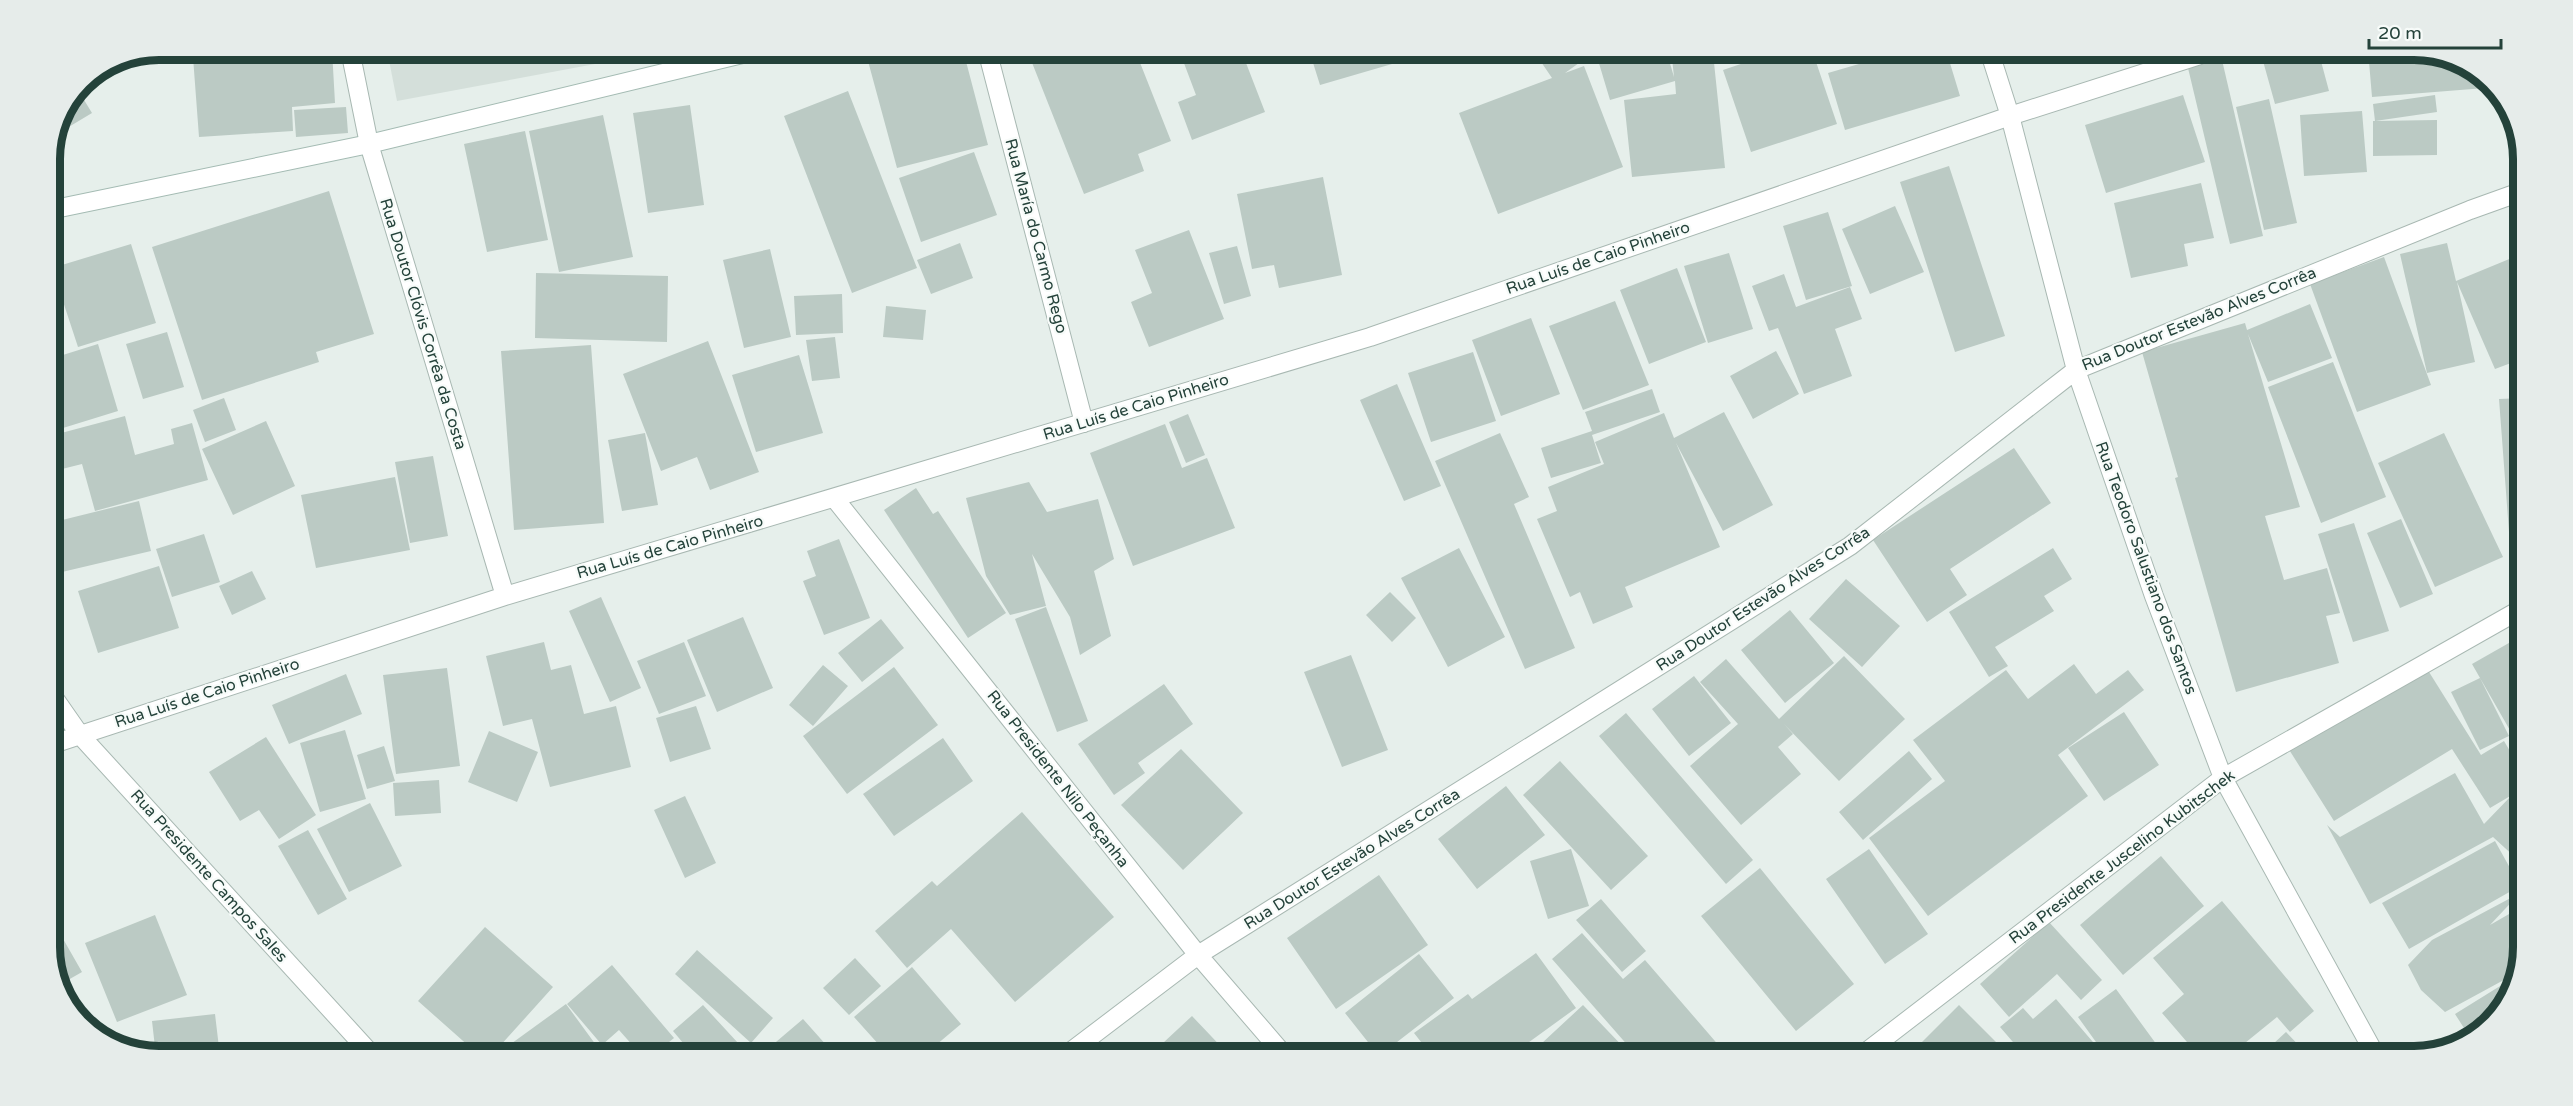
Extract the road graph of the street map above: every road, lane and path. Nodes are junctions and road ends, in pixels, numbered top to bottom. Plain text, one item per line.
1 (352, 60) edge
2 (718, 60) edge
3 (990, 60) edge
4 (1992, 60) edge
5 (2185, 60) edge
6 (2010, 116) junction
7 (369, 144) junction
8 (2513, 195) edge
9 (60, 208) edge
10 (2076, 369) junction
11 (1084, 423) junction
12 (835, 499) junction
13 (505, 596) junction
14 (2513, 614) edge
15 (60, 706) edge
16 (80, 735) junction
17 (60, 742) edge
18 (2223, 778) junction
19 (1198, 956) junction
20 (364, 1046) edge
21 (1078, 1046) edge
22 (1276, 1046) edge
23 (1874, 1046) edge
24 (2370, 1046) edge

1 - 7 street, Rua Doutor Clóvis Corrêa da Costa
2 - 7 street
3 - 11 street, Rua María do Carmo Rego
4 - 6 street, Rua Teodoro Salustiano dos Santos
5 - 6 street, Rua Luís de Caio Pinheiro
6 - 10 street, Rua Teodoro Salustiano dos Santos
6 - 11 street, Rua Luís de Caio Pinheiro
7 - 9 street
7 - 13 street, Rua Doutor Clóvis Corrêa da Costa
8 - 10 street, Rua Doutor Estevão Alves Corrêa
10 - 18 street, Rua Teodoro Salustiano dos Santos
10 - 19 street, Rua Doutor Estevão Alves Corrêa
11 - 12 street, Rua Luís de Caio Pinheiro
12 - 13 street, Rua Luís de Caio Pinheiro
12 - 19 street, Rua Presidente Nilo Peçanha
13 - 16 street, Rua Luís de Caio Pinheiro
14 - 18 street, Rua Presidente Juscelino Kubitschek
15 - 16 street, Rua Presidente Campos Sales
16 - 17 street, Rua Luís de Caio Pinheiro
16 - 20 street, Rua Presidente Campos Sales
18 - 23 street, Rua Presidente Juscelino Kubitschek
18 - 24 street, Rua Teodoro Salustiano dos Santos
19 - 21 street, Rua Doutor Estevão Alves Corrêa
19 - 22 street, Rua Presidente Nilo Peçanha

